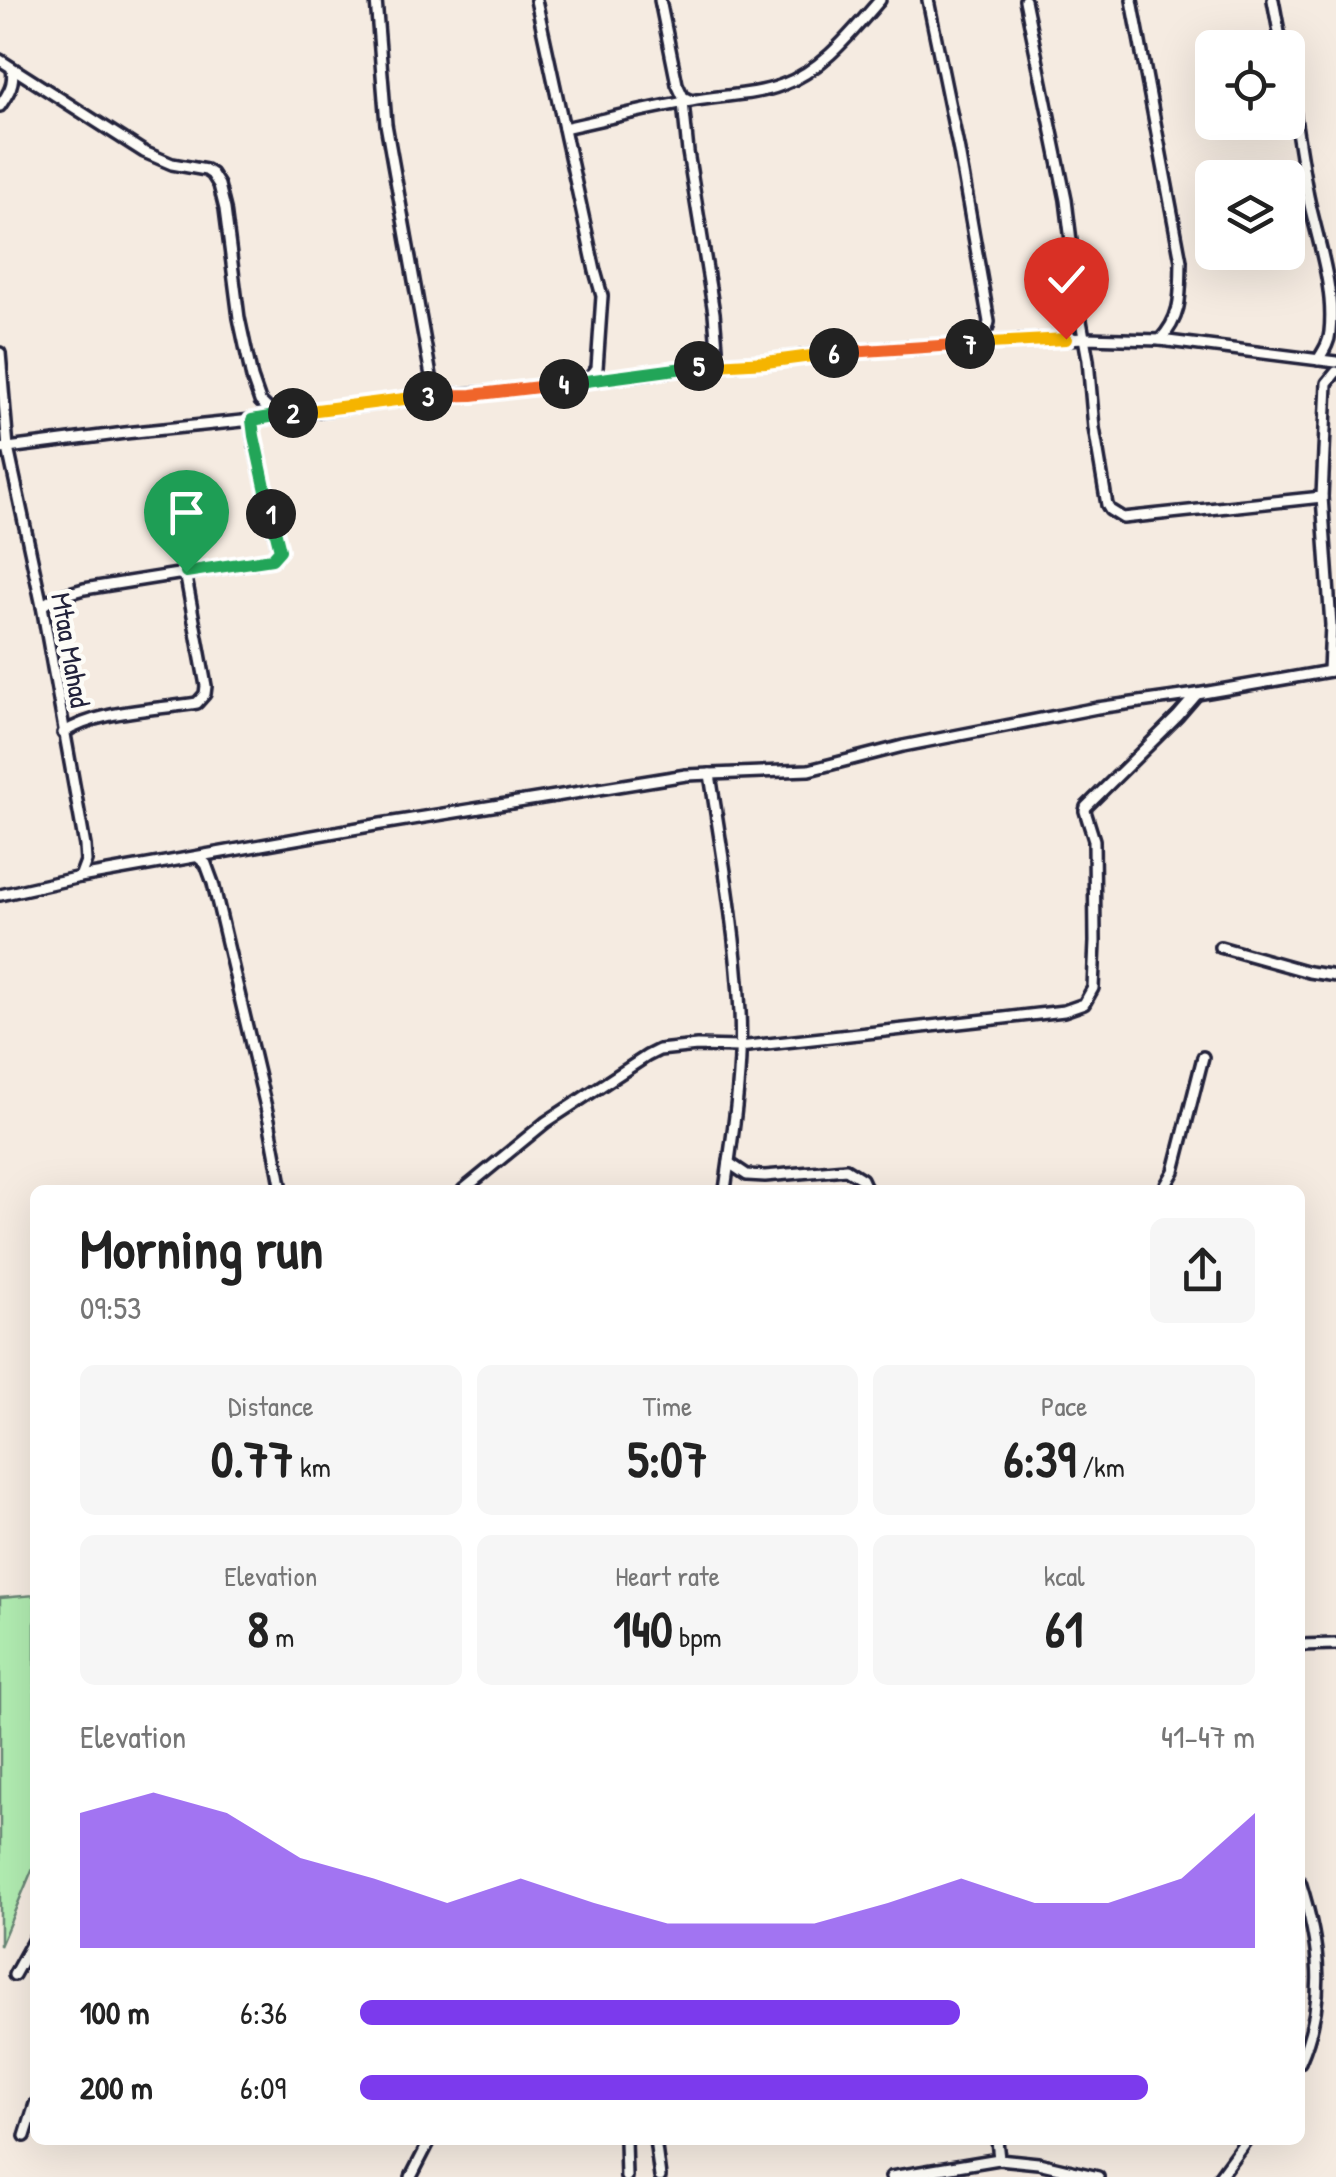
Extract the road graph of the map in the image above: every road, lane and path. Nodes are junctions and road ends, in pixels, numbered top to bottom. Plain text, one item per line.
1 (376, 0) edge
2 (536, 0) edge
3 (660, 0) edge
4 (880, 0) edge
5 (928, 0) edge
6 (1025, 0) edge
7 (1132, 0) edge
8 (1273, 0) edge
9 (1279, 30) edge
10 (0, 60) edge
11 (12, 69) junction
12 (687, 102) junction
13 (0, 106) edge
14 (564, 128) junction
15 (1299, 140) edge
16 (989, 322) junction
17 (1085, 338) junction
18 (1160, 340) junction
19 (1006, 342) junction
20 (978, 343) junction
21 (0, 353) edge
22 (1316, 359) junction
23 (1336, 362) edge
24 (709, 365) junction
25 (597, 368) junction
26 (1336, 372) edge
27 (605, 379) junction
28 (587, 381) junction
29 (430, 382) junction
30 (1327, 383) junction
31 (428, 396) junction
32 (445, 396) junction
33 (260, 400) junction
34 (275, 416) junction
35 (251, 420) junction
36 (4, 448) edge
37 (1322, 496) junction
38 (186, 572) junction
39 (42, 606) junction
40 (1333, 655) edge
41 (1332, 670) edge
42 (1197, 694) junction
43 (63, 733) junction
44 (710, 774) junction
45 (198, 857) junction
46 (86, 860) junction
47 (103, 873) junction
48 (80, 877) junction
49 (0, 895) edge
50 (1220, 948) dead end
51 (1336, 976) edge
52 (724, 1046) junction
53 (739, 1046) junction
54 (1203, 1057) dead end
55 (739, 1062) junction
56 (729, 1163) junction
57 (747, 1175) junction
58 (281, 1185) edge
59 (469, 1185) edge
60 (725, 1185) edge
61 (730, 1185) edge
62 (865, 1185) edge
63 (1166, 1185) edge
64 (1336, 1644) edge
65 (1305, 1646) edge
66 (1305, 1899) edge
67 (30, 1947) edge
68 (14, 1975) dead end
69 (1305, 2050) edge
70 (30, 2120) edge
71 (25, 2136) dead end
72 (427, 2145) edge
73 (625, 2145) edge
74 (656, 2145) edge
75 (998, 2145) edge
76 (1242, 2145) edge
77 (999, 2158) junction
78 (411, 2177) edge
79 (626, 2177) edge
80 (660, 2177) edge
81 (891, 2177) edge
82 (1098, 2177) edge
83 (1219, 2177) edge

1 - 29 street
2 - 14 street
3 - 12 street
4 - 12 street
5 - 16 street
6 - 17 street
7 - 18 street
8 - 9 street
10 - 11 street
11 - 13 street
11 - 33 street
12 - 14 street
12 - 24 street
14 - 25 street
15 - 22 street
16 - 19 street
16 - 20 street
17 - 18 street
17 - 19 street
17 - 37 street
18 - 22 street
19 - 20 street
20 - 24 street
21 - 36 street, Mtaa Mahad
22 - 23 street
22 - 30 street
24 - 27 street
25 - 27 street
25 - 28 street
26 - 30 street
27 - 28 street
28 - 32 street
29 - 31 street
29 - 32 street
30 - 37 street
31 - 32 street
31 - 34 street
33 - 34 street
33 - 35 street
34 - 35 street
35 - 36 street
35 - 38 street
36 - 39 street, Mtaa Mahad
37 - 40 street
38 - 39 street
38 - 43 street
39 - 43 street, Mtaa Mahad
40 - 41 street
41 - 42 street
42 - 44 street
42 - 53 street
43 - 46 street, Mtaa Mahad
44 - 45 street
44 - 53 street
45 - 47 street
45 - 58 street
46 - 47 street
46 - 48 street, Mtaa Mahad
47 - 48 street
48 - 49 street
50 - 51 street
52 - 53 street
52 - 55 street
52 - 59 street
53 - 55 street
54 - 63 street
55 - 56 street
56 - 57 street
56 - 60 street
57 - 61 street
57 - 62 street
64 - 65 street
66 - 69 street
67 - 68 street
70 - 71 street
72 - 78 street
73 - 79 street
74 - 80 street
75 - 77 street
76 - 83 street
77 - 81 street
77 - 82 street

